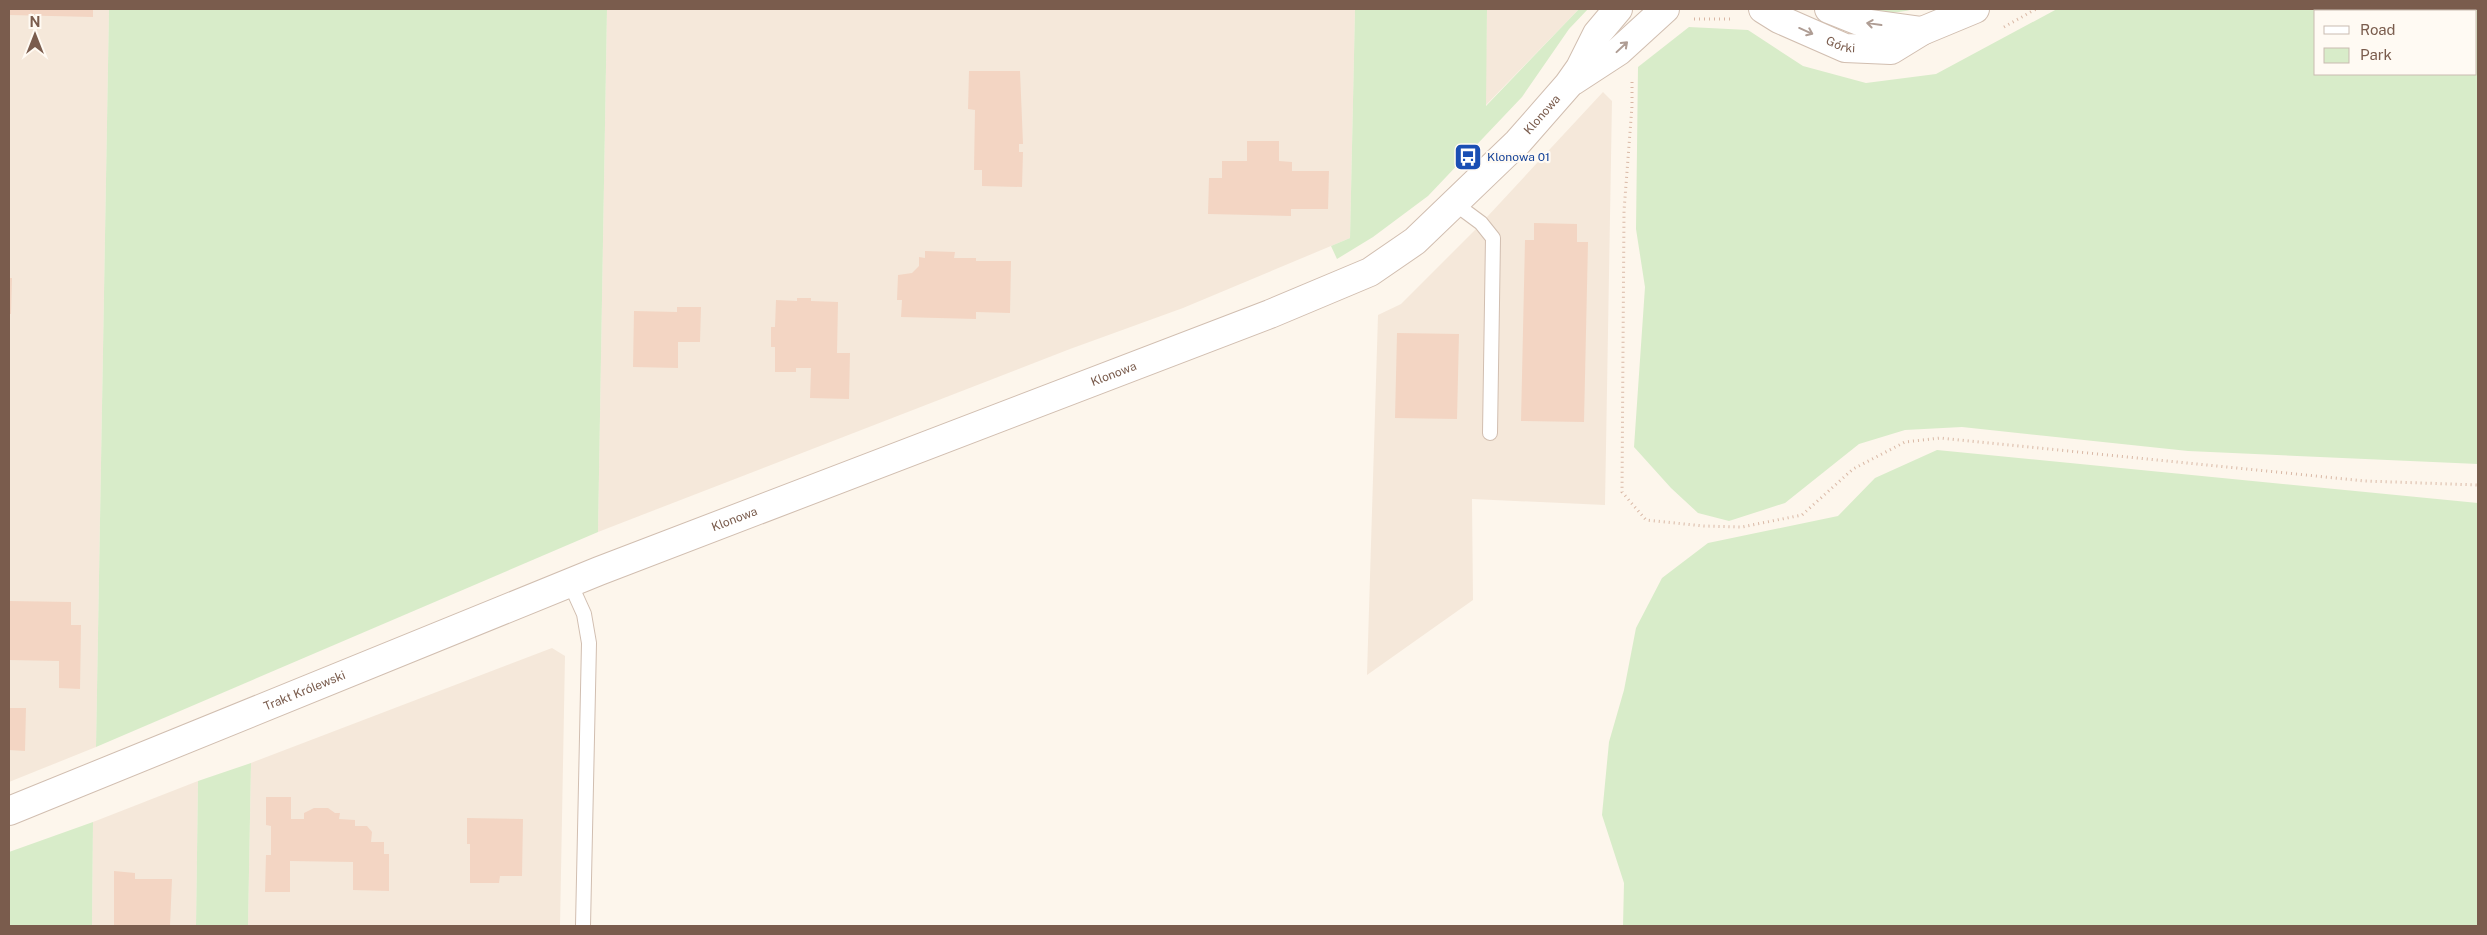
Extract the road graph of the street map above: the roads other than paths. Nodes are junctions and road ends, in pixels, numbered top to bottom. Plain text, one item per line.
1 (1618, 9) edge
2 (1665, 9) edge
3 (1762, 9) edge
4 (1829, 9) edge
5 (1975, 9) edge
6 (1922, 31) junction
7 (1568, 85) junction
8 (1454, 204) junction
9 (1490, 433) dead end
10 (599, 571) joint
11 (570, 583) junction
12 (9, 811) edge
13 (583, 926) edge

1 - 7 street, Klonowa
7 -> 2 street, Klonowa
3 -> 6 street, Górki
6 -> 4 street, Górki
5 - 6 street, Górki
7 - 8 street, Klonowa
8 - 9 lane
8 - 10 street, Klonowa
10 - 11 street, Trakt Królewski
11 - 12 street, Trakt Królewski
11 - 13 lane

